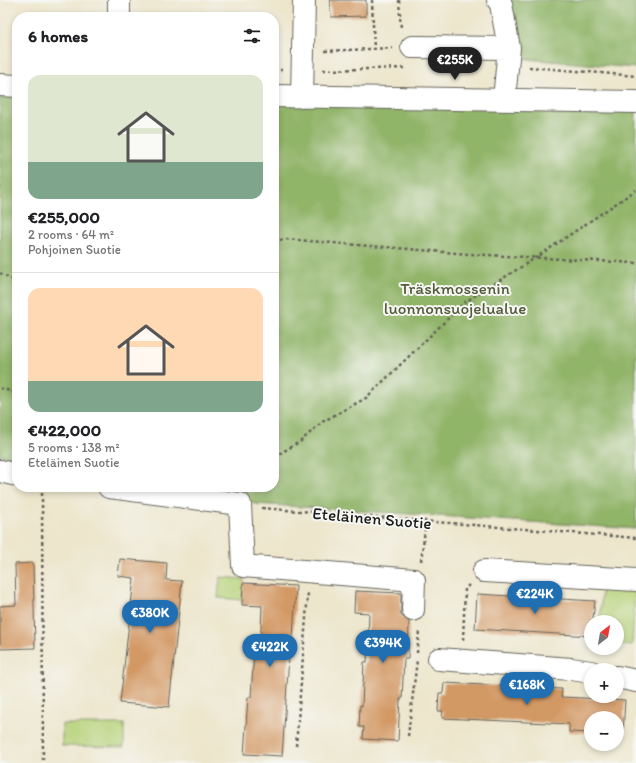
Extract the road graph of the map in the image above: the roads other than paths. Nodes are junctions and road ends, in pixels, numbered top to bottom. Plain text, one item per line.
1 (119, 0) edge
2 (304, 0) edge
3 (498, 0) edge
4 (119, 12) edge
5 (407, 47) road end
6 (509, 48) junction
7 (0, 85) edge
8 (12, 86) edge
9 (279, 96) edge
10 (302, 97) junction
11 (504, 99) junction
12 (636, 102) edge
13 (0, 471) edge
14 (12, 474) edge
15 (148, 492) edge
16 (484, 571) road end
17 (636, 580) edge
18 (413, 610) dead end
19 (438, 659) dead end
20 (584, 671) edge
21 (624, 678) edge
22 (636, 681) edge

1 - 4 street
2 - 10 street
3 - 6 street
5 - 6 street
6 - 11 street
7 - 8 street
9 - 10 street
10 - 11 street
11 - 12 street
13 - 14 street
15 - 18 street
16 - 17 street
19 - 20 street
21 - 22 street

